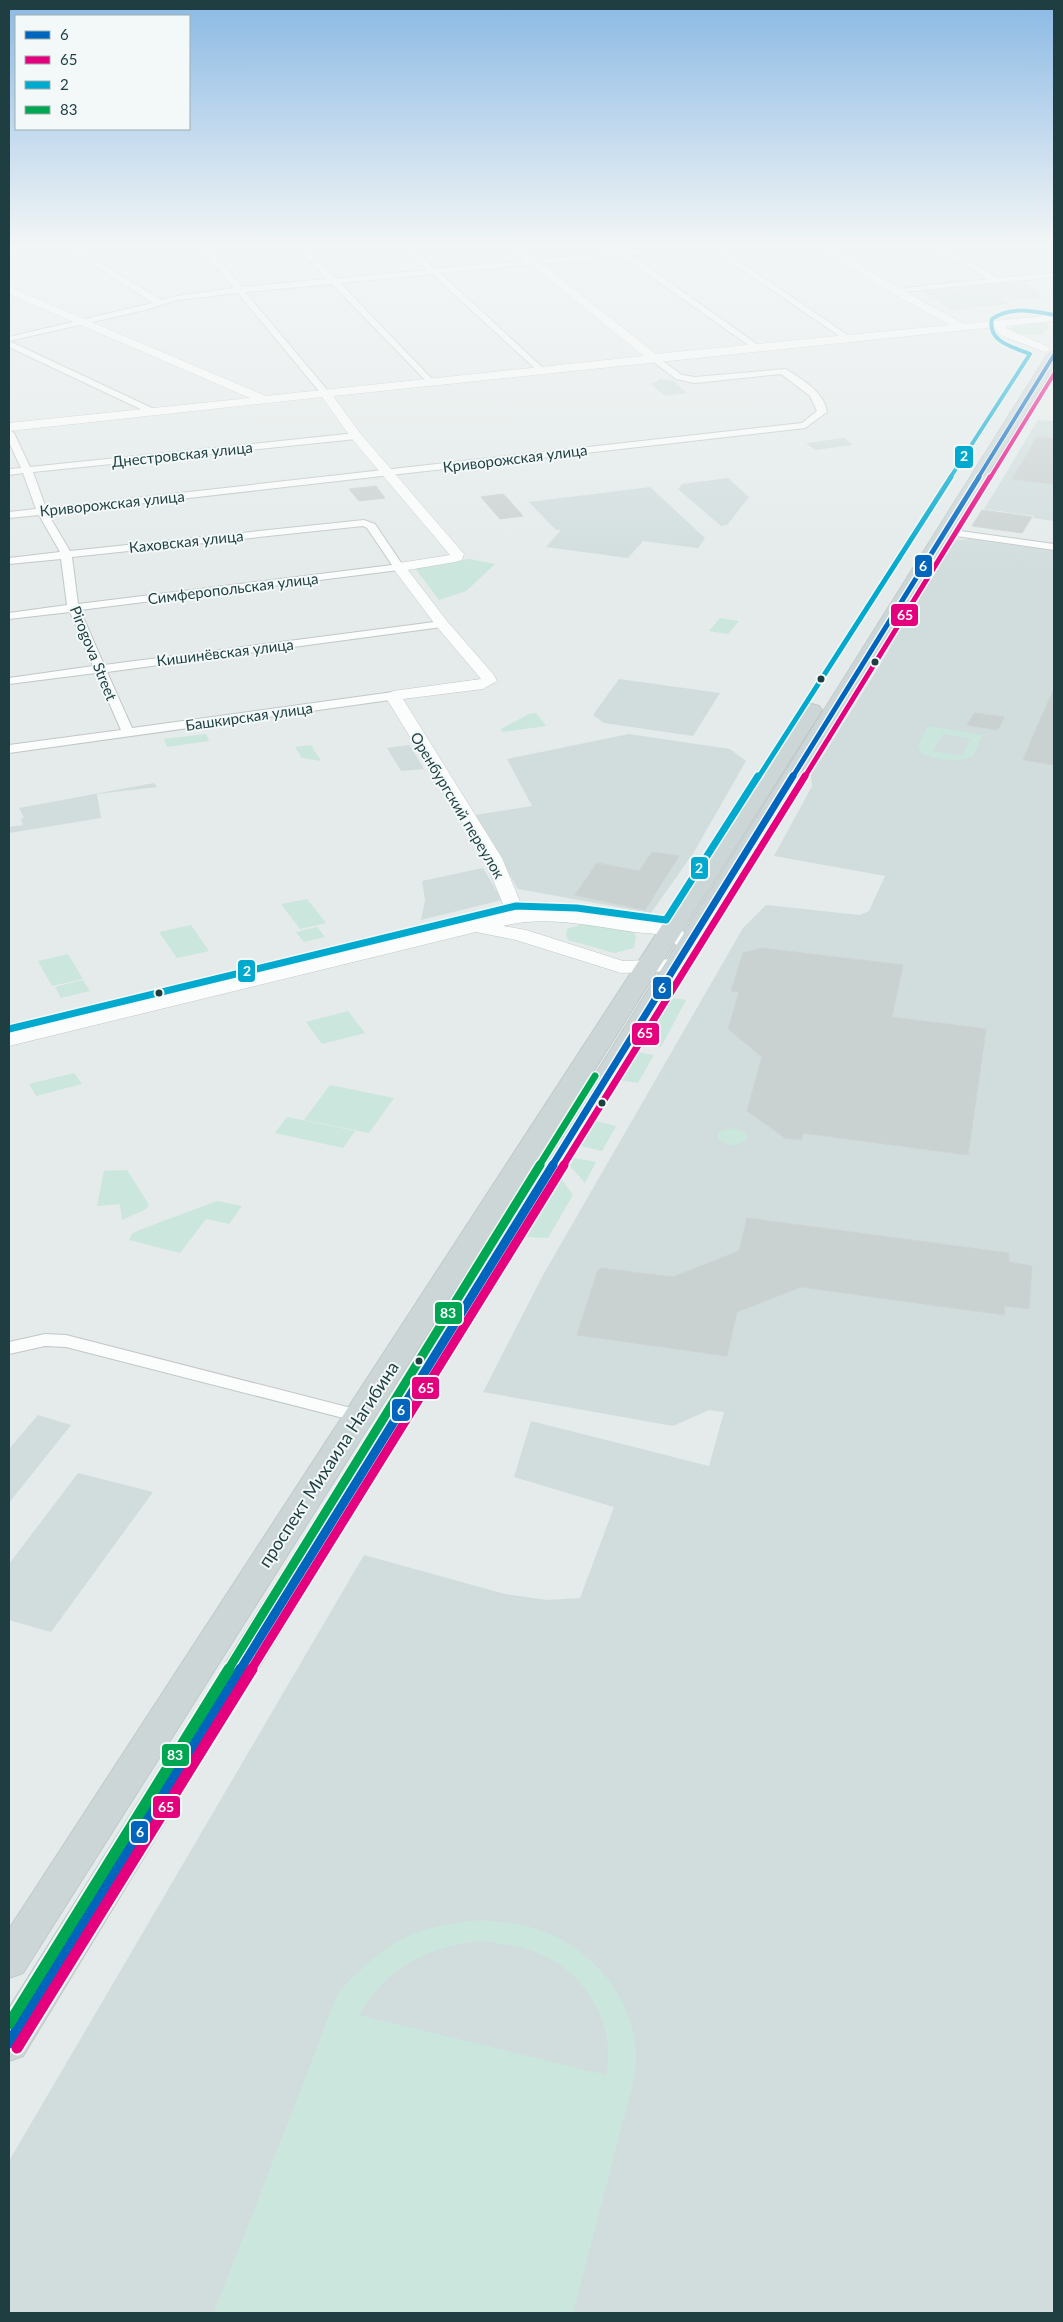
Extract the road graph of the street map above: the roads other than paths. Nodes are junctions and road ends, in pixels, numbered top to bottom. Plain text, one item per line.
1 (31, 354) edge
2 (161, 354) edge
3 (293, 354) edge
4 (404, 354) edge
5 (523, 354) edge
6 (649, 354) edge
7 (688, 354) edge
8 (1046, 354) edge
9 (1046, 354) edge
10 (654, 358) junction
11 (540, 370) junction
12 (430, 382) junction
13 (326, 394) junction
14 (266, 400) junction
15 (151, 411) junction
16 (9, 427) edge
17 (9, 434) edge
18 (356, 436) junction
19 (26, 470) junction
20 (9, 472) edge
21 (387, 473) junction
22 (42, 511) junction
23 (9, 515) edge
24 (946, 532) junction
25 (1054, 547) edge
26 (66, 554) junction
27 (9, 561) edge
28 (398, 567) junction
29 (74, 608) junction
30 (9, 616) edge
31 (442, 624) junction
32 (99, 668) junction
33 (9, 681) edge
34 (393, 696) junction
35 (128, 733) junction
36 (9, 750) edge
37 (576, 918) junction
38 (518, 925) junction
39 (679, 938) junction
40 (554, 945) junction
41 (646, 970) junction
42 (9, 1039) edge
43 (9, 1348) edge
44 (359, 1416) junction
45 (9, 1961) edge
46 (9, 2043) edge

1 - 15 street
2 - 14 street
3 - 13 street
4 - 12 street
5 - 11 street
6 - 10 street
7 - 10 street
8 - 24 main road, проспект Михаила Нагибина
9 - 39 main road, проспект Михаила Нагибина
10 - 11 street
10 - 21 street, Криворожская улица
11 - 12 street
12 - 13 street
13 - 14 street
13 - 18 street
14 - 15 street
15 - 16 street
17 - 19 street, Pirogova Street
18 - 19 street, Днестровская улица
18 - 21 street
19 - 20 street, Днестровская улица
19 - 22 street, Pirogova Street
21 - 22 street, Криворожская улица
21 - 28 street, Симферопольская улица
22 - 23 street, Криворожская улица
22 - 26 street, Pirogova Street
24 - 25 street
24 - 39 main road, проспект Михаила Нагибина
26 - 27 street, Каховская улица
26 - 28 street, Каховская улица
26 - 29 street, Pirogova Street
28 - 29 street, Симферопольская улица
28 - 31 street
29 - 30 street, Симферопольская улица
29 - 32 street, Pirogova Street
31 - 32 street, Кишинёвская улица
31 - 34 street, Башкирская улица
32 - 33 street, Кишинёвская улица
32 - 35 street, Pirogova Street
34 - 35 street, Башкирская улица
34 - 38 street, Оренбургский переулок
35 - 36 street, Башкирская улица
37 - 38 main road
37 - 39 main road
37 - 40 main road
38 - 40 main road
38 - 42 main road
39 - 41 main road, проспект Михаила Нагибина
40 - 41 main road
41 - 44 main road, проспект Михаила Нагибина
41 - 46 main road, проспект Михаила Нагибина
43 - 44 street
44 - 45 main road, проспект Михаила Нагибина

